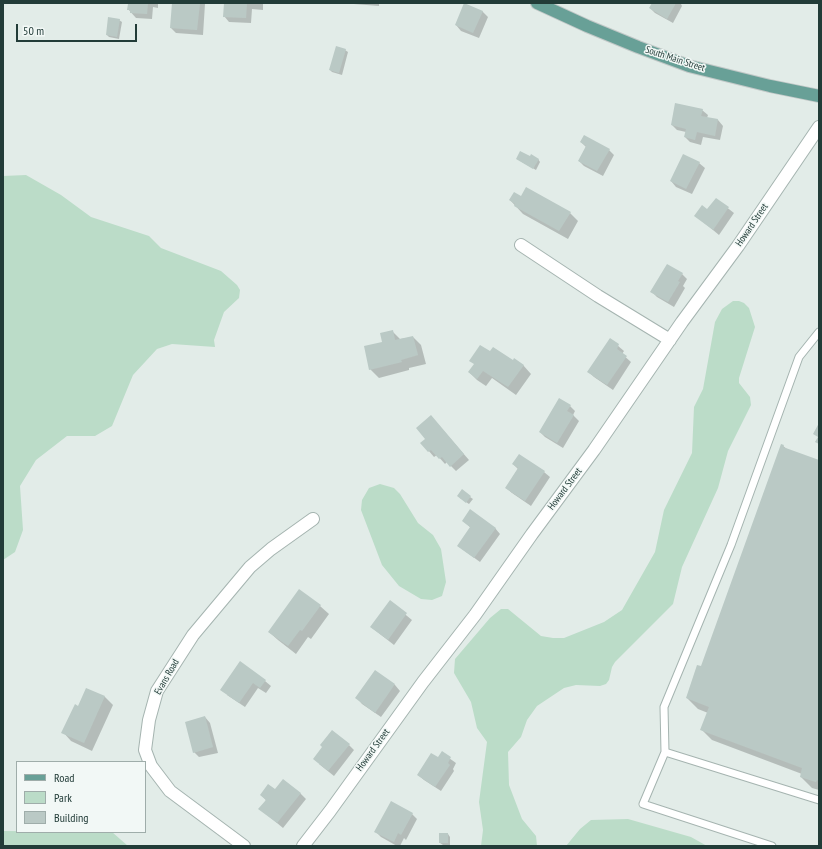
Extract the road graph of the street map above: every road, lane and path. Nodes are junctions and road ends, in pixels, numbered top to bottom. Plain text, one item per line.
1 (537, 3) edge
2 (819, 96) edge
3 (819, 127) edge
4 (521, 245) dead end
5 (819, 332) edge
6 (670, 340) junction
7 (313, 519) dead end
8 (665, 752) junction
9 (819, 800) edge
10 (244, 846) edge
11 (303, 846) edge
12 (772, 846) edge

1 - 2 main road, South Main Street
3 - 6 street, Howard Street
4 - 6 street
5 - 8 lane
6 - 11 street, Howard Street
7 - 10 street, Evans Road
8 - 9 lane
8 - 12 lane

